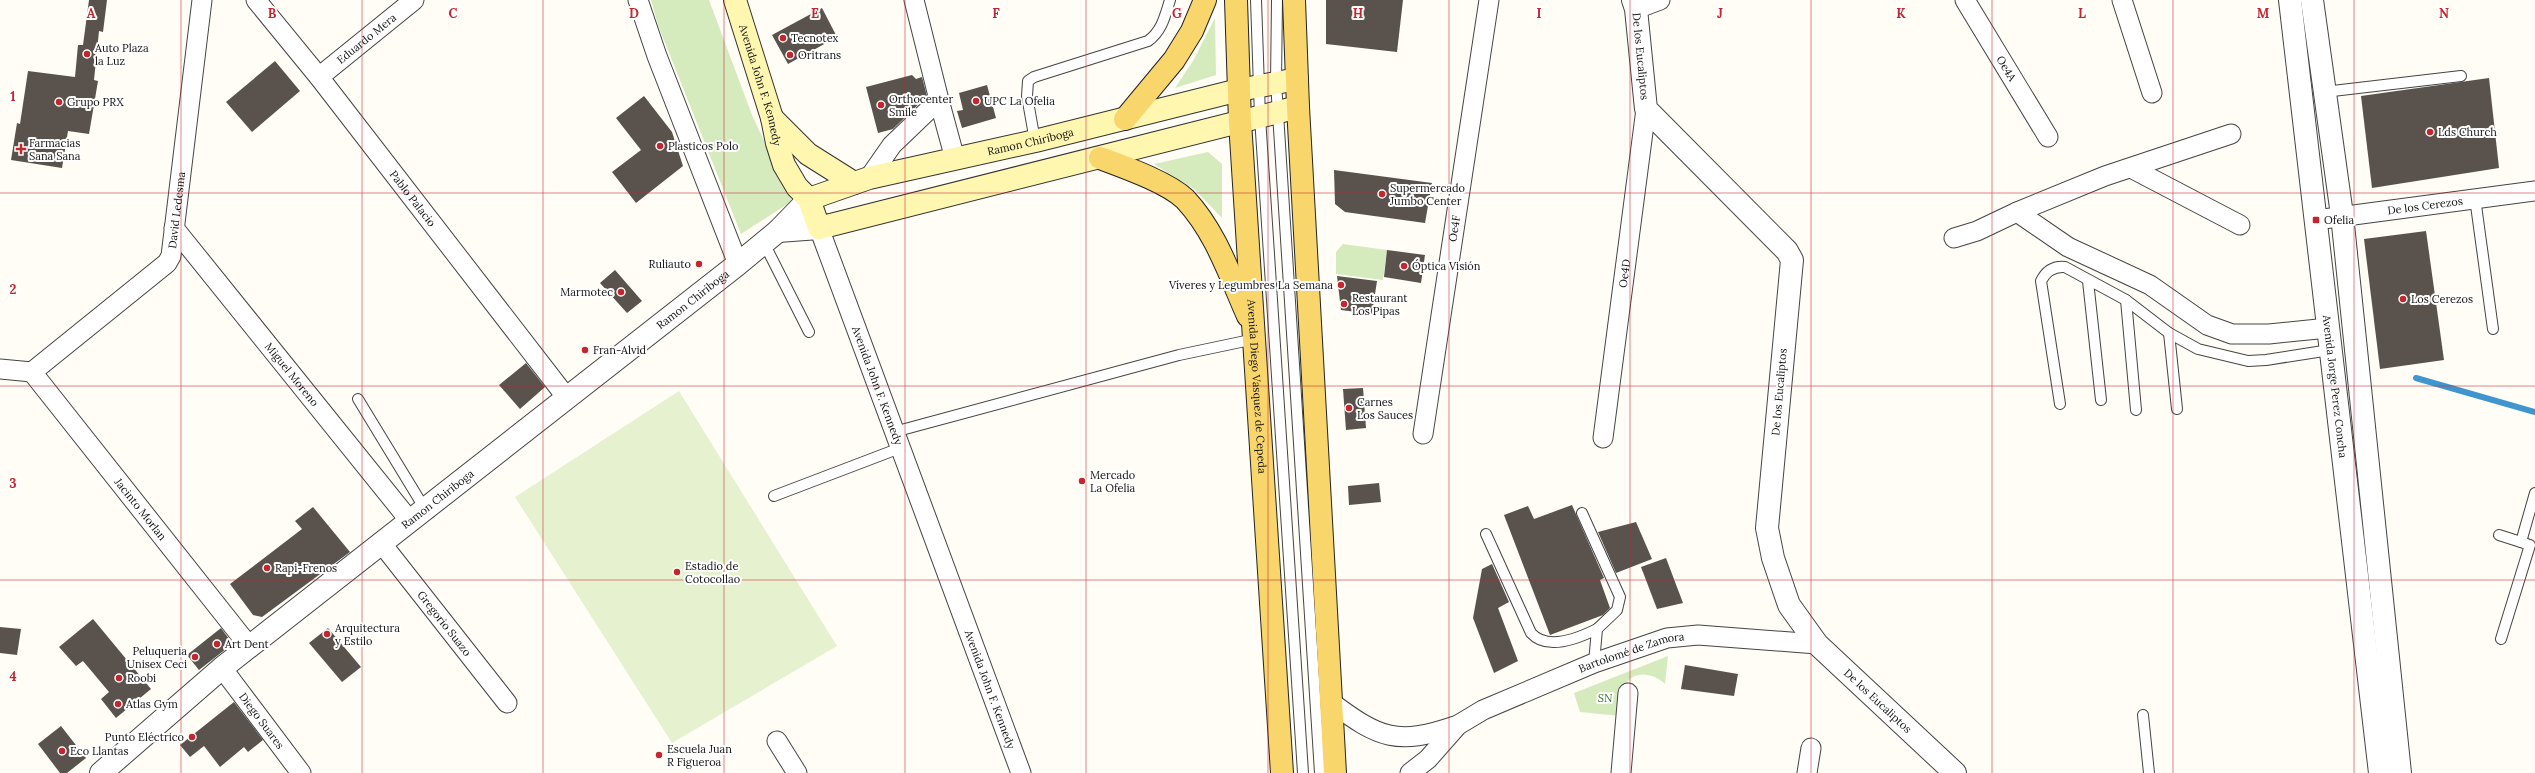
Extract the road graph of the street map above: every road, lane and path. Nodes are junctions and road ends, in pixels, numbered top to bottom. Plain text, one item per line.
1 (202, 0) edge
2 (256, 0) edge
3 (414, 0) edge
4 (638, 0) edge
5 (735, 0) edge
6 (914, 0) edge
7 (1170, 0) edge
8 (1205, 0) edge
9 (1236, 0) edge
10 (1256, 0) edge
11 (1277, 0) edge
12 (1294, 0) edge
13 (1489, 0) edge
14 (1660, 0) edge
15 (1965, 0) edge
16 (2122, 0) edge
17 (2290, 0) edge
18 (2312, 0) edge
19 (1635, 5) edge
20 (2461, 76) dead end
21 (319, 77) junction
22 (1268, 84) junction
23 (2324, 92) junction
24 (2152, 93) dead end
25 (939, 100) junction
26 (1646, 108) junction
27 (1269, 114) junction
28 (772, 118) junction
29 (1125, 119) junction
30 (2230, 134) dead end
31 (2048, 137) dead end
32 (1036, 141) junction
33 (1100, 158) junction
34 (955, 159) junction
35 (2131, 168) junction
36 (862, 180) junction
37 (2535, 191) edge
38 (2475, 198) junction
39 (809, 199) junction
40 (2017, 212) junction
41 (2342, 215) junction
42 (2316, 220) junction
43 (2240, 225) dead end
44 (174, 228) junction
45 (819, 228) junction
46 (771, 237) junction
47 (1954, 238) dead end
48 (738, 264) junction
49 (2088, 280) junction
50 (2126, 300) junction
51 (2328, 328) junction
52 (2493, 329) dead end
53 (809, 332) dead end
54 (2170, 333) junction
55 (1254, 334) junction
56 (2330, 350) junction
57 (0, 369) edge
58 (32, 372) junction
59 (567, 398) junction
60 (358, 399) dead end
61 (2101, 400) dead end
62 (2060, 404) dead end
63 (2177, 409) dead end
64 (2136, 410) dead end
65 (1423, 434) dead end
66 (1603, 438) dead end
67 (897, 440) junction
68 (2535, 493) edge
69 (774, 496) dead end
70 (1582, 513) dead end
71 (417, 515) junction
72 (1486, 534) dead end
73 (2499, 535) dead end
74 (382, 544) junction
75 (2529, 545) edge
76 (1597, 629) junction
77 (2501, 639) dead end
78 (1817, 644) junction
79 (250, 646) junction
80 (1594, 663) junction
81 (222, 668) junction
82 (1628, 693) dead end
83 (507, 702) dead end
84 (1332, 703) junction
85 (2142, 715) dead end
86 (1458, 725) junction
87 (777, 740) dead end
88 (1811, 748) dead end
89 (1427, 766) edge
90 (113, 769) edge
91 (301, 773) edge
92 (797, 773) edge
93 (1021, 773) edge
94 (1282, 773) edge
95 (1303, 773) edge
96 (1320, 773) edge
97 (1335, 773) edge
98 (1410, 773) edge
99 (1621, 773) edge
100 (1807, 773) edge
101 (1955, 773) edge
102 (2148, 773) edge
103 (2380, 773) edge
104 (2400, 773) edge

1 - 44 street, David Ledesma
2 - 21 street, Pablo Palacio
3 - 21 street, Eduardo Mera
4 - 48 street
5 - 28 main road, Avenida John F. Kennedy
6 - 25 street
7 - 32 lane
8 - 29 main road
9 - 22 main road, Avenida Diego Vasquez de Cepeda
10 - 22 lane
11 - 22 lane
12 - 22 main road, Avenida Diego Vasquez de Cepeda
13 - 65 street, Oe4F
14 - 19 street
15 - 31 street, Oe4A
16 - 24 street
17 - 42 street, Avenida Jorge Perez Concha
18 - 23 street
19 - 26 street, De los Eucaliptos
20 - 23 lane
21 - 59 street, Pablo Palacio
22 - 27 main road, Avenida Diego Vasquez de Cepeda
22 - 27 main road, Avenida Diego Vasquez de Cepeda
22 - 29 main road, Ramon Chiriboga
23 - 41 street
25 - 34 street
25 - 36 street
26 - 66 street, Oe4D
26 - 78 street, De los Eucaliptos
27 - 33 main road
27 - 55 main road, Avenida Diego Vasquez de Cepeda
27 - 84 main road, Avenida Diego Vasquez de Cepeda
27 - 95 lane
27 - 96 lane
28 - 36 main road
28 - 39 main road, Avenida John F. Kennedy
29 - 32 main road, Ramon Chiriboga
30 - 35 street
32 - 34 main road, Ramon Chiriboga
33 - 45 main road
33 - 55 main road
34 - 36 main road, Ramon Chiriboga
35 - 40 street
35 - 43 street
36 - 39 main road, Ramon Chiriboga
37 - 38 street, De los Cerezos
38 - 41 street, De los Cerezos
38 - 52 lane
39 - 45 main road, Avenida John F. Kennedy
39 - 46 street, Ramon Chiriboga
40 - 47 street
40 - 51 street
41 - 42 street, De los Cerezos
41 - 104 street
42 - 51 street, Avenida Jorge Perez Concha
44 - 58 street, David Ledesma
44 - 71 street, Miguel Moreno
45 - 46 street
45 - 67 street, Avenida John F. Kennedy
46 - 48 street, Ramon Chiriboga
46 - 53 lane
48 - 59 street, Ramon Chiriboga
49 - 50 lane
49 - 61 lane
49 - 62 lane
50 - 54 lane
50 - 64 lane
51 - 56 street, Avenida Jorge Perez Concha
54 - 56 lane
54 - 63 lane
55 - 67 lane
55 - 94 main road, Avenida Diego Vasquez de Cepeda
56 - 103 street, Avenida Jorge Perez Concha
57 - 58 street
58 - 79 street, Jacinto Morlan
59 - 71 street, Ramon Chiriboga
60 - 71 lane
67 - 69 lane
67 - 93 street, Avenida John F. Kennedy
68 - 75 lane
70 - 76 lane
71 - 74 street, Ramon Chiriboga
72 - 76 lane
73 - 75 lane
74 - 79 street, Ramon Chiriboga
74 - 83 street, Gregorio Suazo
75 - 77 lane
76 - 80 lane
78 - 80 street, Bartolomé de Zamora
78 - 101 street, De los Eucaliptos
79 - 81 street, Ramon Chiriboga
80 - 86 street, Bartolomé de Zamora
81 - 90 street, Ramon Chiriboga
81 - 91 street, Diego Suares
82 - 99 street
84 - 86 street, Bartolomé de Zamora
84 - 97 main road, Avenida Diego Vasquez de Cepeda
85 - 102 lane
86 - 89 street, Bartolomé de Zamora
87 - 92 street
88 - 100 street
89 - 98 street, Bartolomé de Zamora

